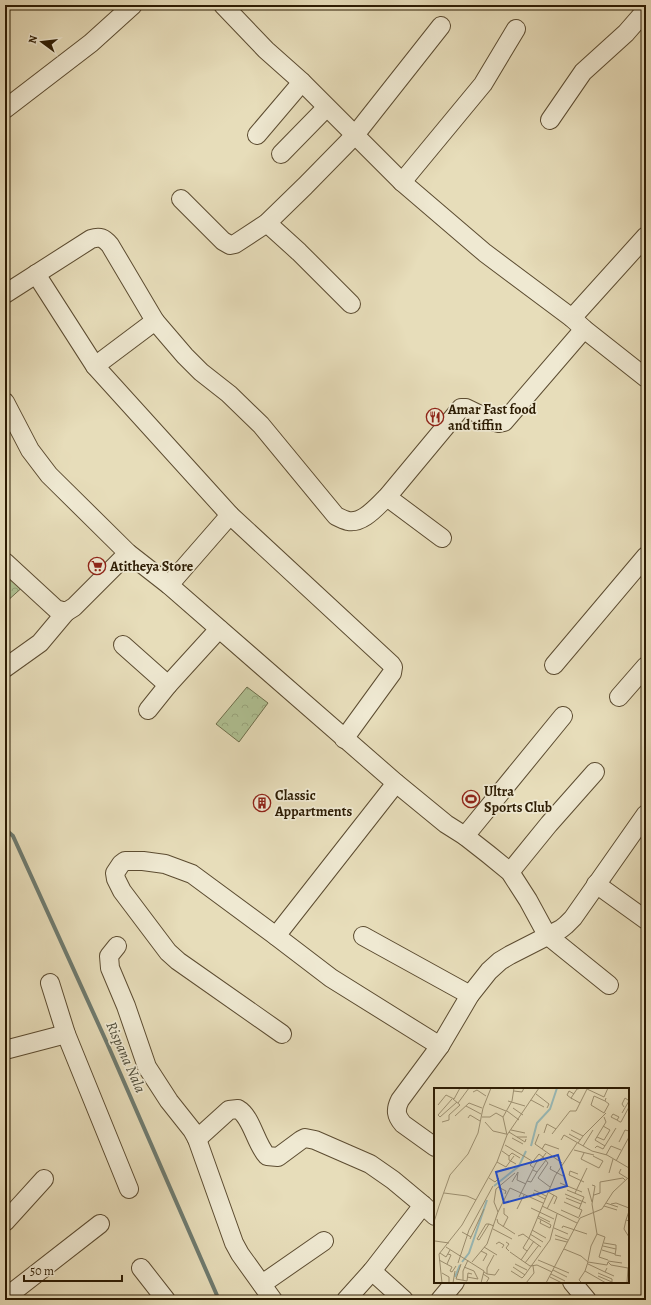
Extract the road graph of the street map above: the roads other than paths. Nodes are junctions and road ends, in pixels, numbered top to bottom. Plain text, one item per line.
1 (133, 5) edge
2 (223, 5) edge
3 (646, 10) edge
4 (441, 26) dead end
5 (516, 29) dead end
6 (302, 82) junction
7 (326, 108) junction
8 (5, 109) edge
9 (550, 120) dead end
10 (258, 135) dead end
11 (355, 135) junction
12 (281, 154) dead end
13 (402, 182) junction
14 (181, 199) dead end
15 (267, 222) junction
16 (646, 236) edge
17 (36, 274) junction
18 (5, 294) edge
19 (351, 304) dead end
20 (156, 321) junction
21 (578, 324) junction
22 (94, 366) junction
23 (646, 378) edge
24 (5, 402) edge
25 (387, 497) junction
26 (230, 515) junction
27 (442, 538) dead end
28 (128, 553) junction
29 (646, 556) edge
30 (5, 562) edge
31 (169, 585) junction
32 (66, 612) junction
33 (219, 629) junction
34 (123, 645) dead end
35 (554, 665) dead end
36 (646, 666) edge
37 (5, 668) edge
38 (168, 685) junction
39 (619, 697) dead end
40 (148, 710) dead end
41 (563, 716) dead end
42 (344, 739) junction
43 (595, 772) dead end
44 (396, 784) junction
45 (646, 814) edge
46 (465, 836) junction
47 (510, 872) junction
48 (596, 884) junction
49 (646, 920) edge
50 (276, 936) junction
51 (363, 936) dead end
52 (547, 936) junction
53 (117, 946) dead end
54 (50, 983) dead end
55 (609, 985) dead end
56 (470, 995) junction
57 (66, 1034) junction
58 (282, 1034) dead end
59 (440, 1046) junction
60 (5, 1050) edge
61 (197, 1139) junction
62 (434, 1146) edge
63 (44, 1179) dead end
64 (129, 1189) dead end
65 (429, 1211) edge
66 (5, 1222) edge
67 (100, 1224) dead end
68 (324, 1241) dead end
69 (141, 1268) dead end
70 (372, 1271) junction
71 (454, 1283) edge
72 (573, 1283) edge
73 (262, 1284) junction
74 (5, 1298) edge
75 (166, 1300) edge
76 (273, 1300) edge
77 (346, 1300) edge
78 (404, 1300) edge
79 (440, 1300) edge
80 (588, 1300) edge

1 - 8 street
2 - 6 street
3 - 9 street
4 - 11 street
5 - 13 street
6 - 7 street
6 - 10 street
7 - 11 street
7 - 12 street
11 - 13 street
11 - 15 street
13 - 21 street
14 - 15 street
15 - 19 street
16 - 21 street
17 - 18 street
17 - 20 street
17 - 22 street
20 - 22 street
20 - 25 street
21 - 23 street
21 - 25 street
22 - 26 street
24 - 28 street
25 - 27 street
26 - 31 street
26 - 42 street
28 - 31 street
28 - 32 street
29 - 35 street
30 - 32 street
31 - 33 street
32 - 37 street
33 - 38 street
33 - 42 street
34 - 38 street
36 - 39 street
38 - 40 street
41 - 46 street
42 - 44 street
43 - 47 street
44 - 46 street
44 - 50 street
45 - 48 street
46 - 47 street
47 - 52 street
48 - 49 street
48 - 52 street
50 - 58 street
50 - 59 street
51 - 56 street
52 - 55 street
52 - 56 street
53 - 61 street
54 - 57 street
56 - 59 street
57 - 60 street
57 - 64 street
59 - 62 street
61 - 65 street
61 - 73 street
63 - 66 street
65 - 70 street
67 - 74 street
68 - 73 street
69 - 75 street
70 - 77 street
70 - 78 street
71 - 79 street
72 - 80 street
73 - 76 street

